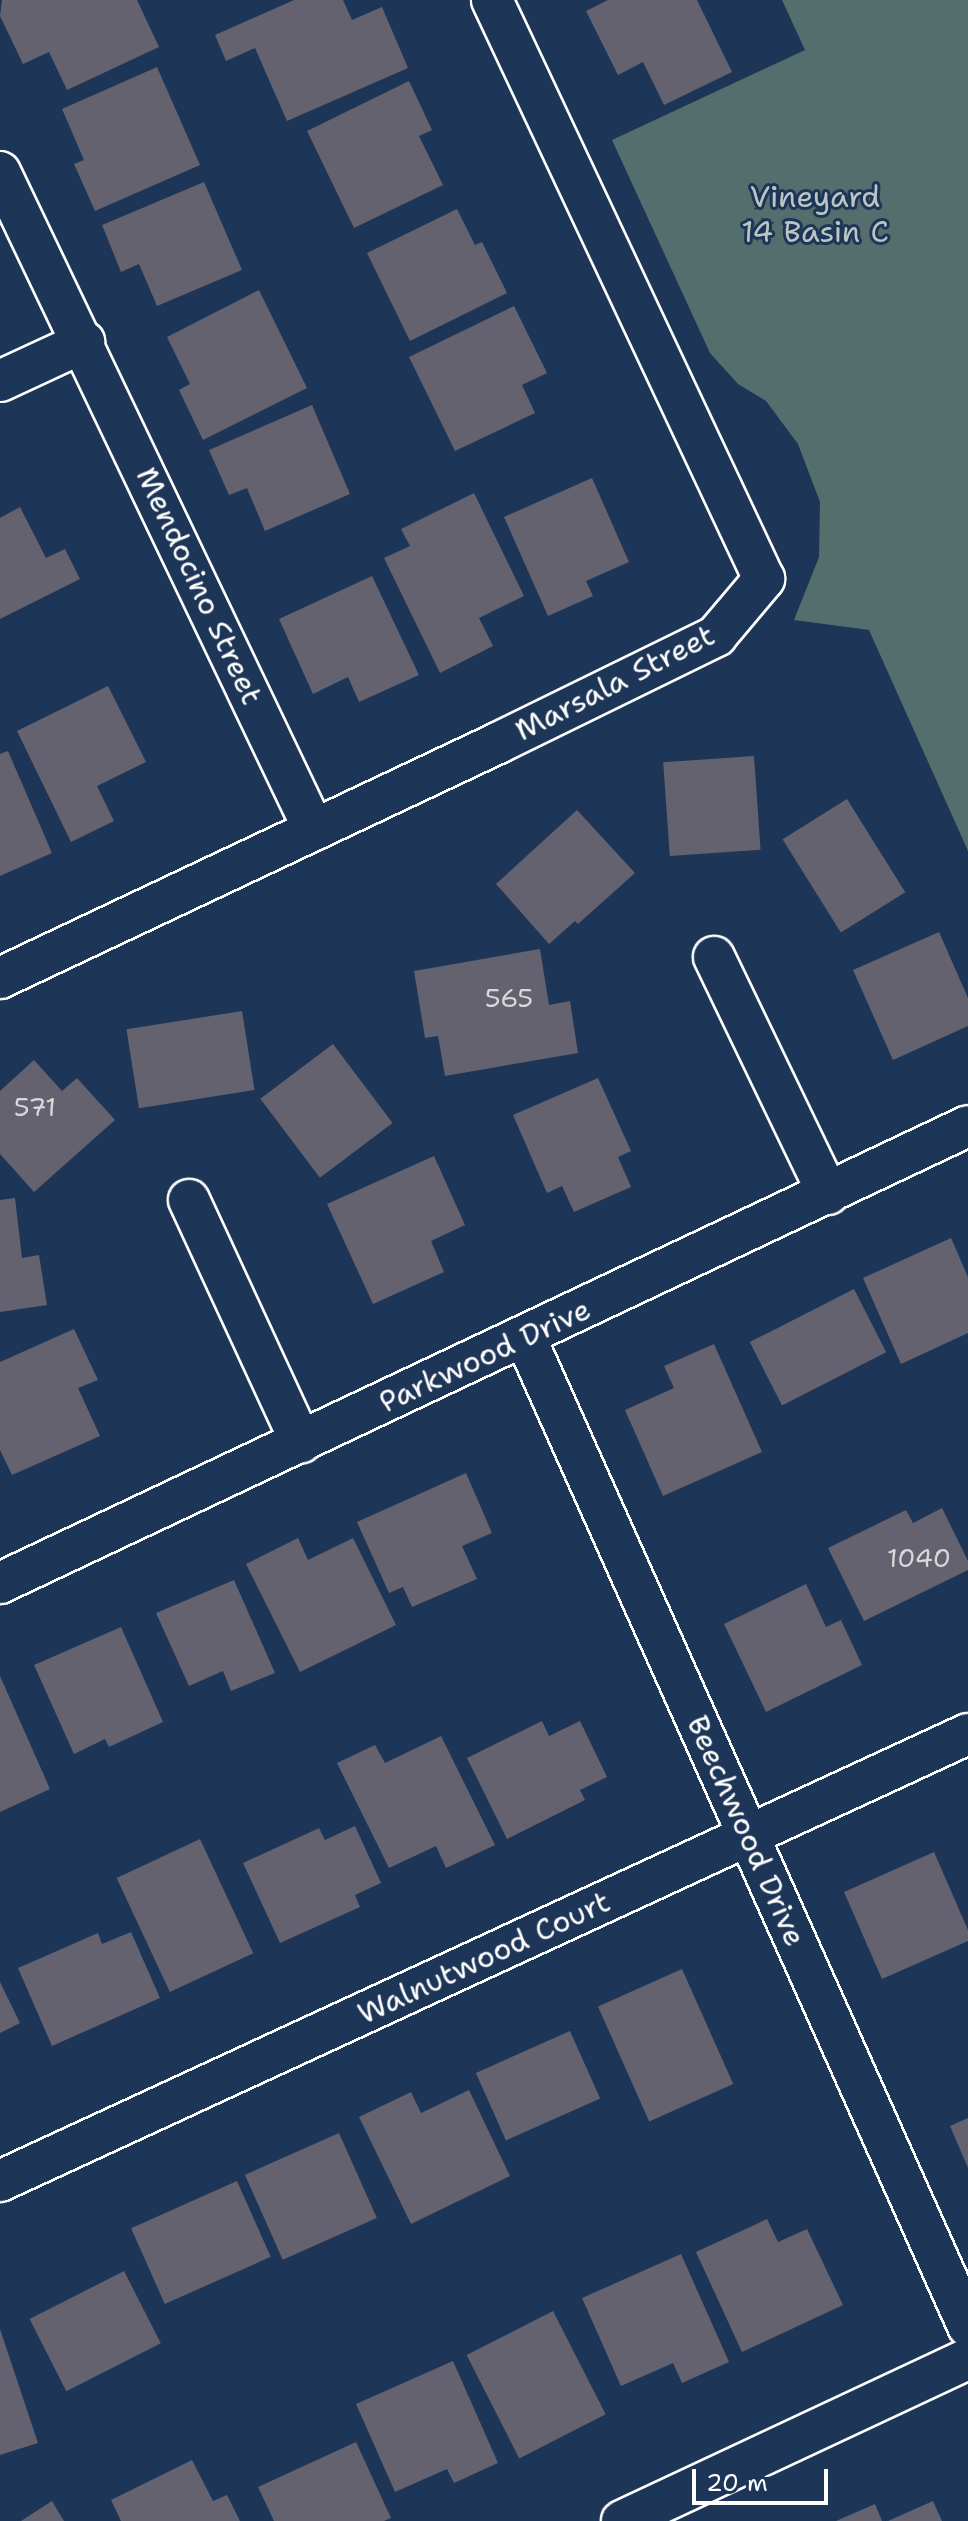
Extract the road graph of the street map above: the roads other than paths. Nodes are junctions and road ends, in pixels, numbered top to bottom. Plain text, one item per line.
1 (492, 0) edge
2 (0, 172) edge
3 (84, 342) junction
4 (0, 381) edge
5 (314, 830) junction
6 (714, 957) dead end
7 (0, 978) edge
8 (968, 1126) edge
9 (828, 1194) junction
10 (189, 1200) dead end
11 (525, 1337) junction
12 (301, 1442) junction
13 (0, 1583) edge
14 (968, 1734) edge
15 (749, 1836) junction
16 (0, 2181) edge
17 (968, 2326) edge
18 (968, 2359) edge
19 (622, 2521) edge

1 - 5 street, Marsala Street
2 - 3 street, Mendocino Street
3 - 4 street
3 - 5 street, Mendocino Street
5 - 7 street, Marsala Street
6 - 9 street
8 - 9 street, Parkwood Drive
9 - 11 street, Parkwood Drive
10 - 12 street
11 - 12 street, Parkwood Drive
11 - 15 street, Beechwood Drive
12 - 13 street, Parkwood Drive
14 - 15 street, Walnutwood Court
15 - 16 street, Walnutwood Court
15 - 17 street, Beechwood Drive
18 - 19 street

